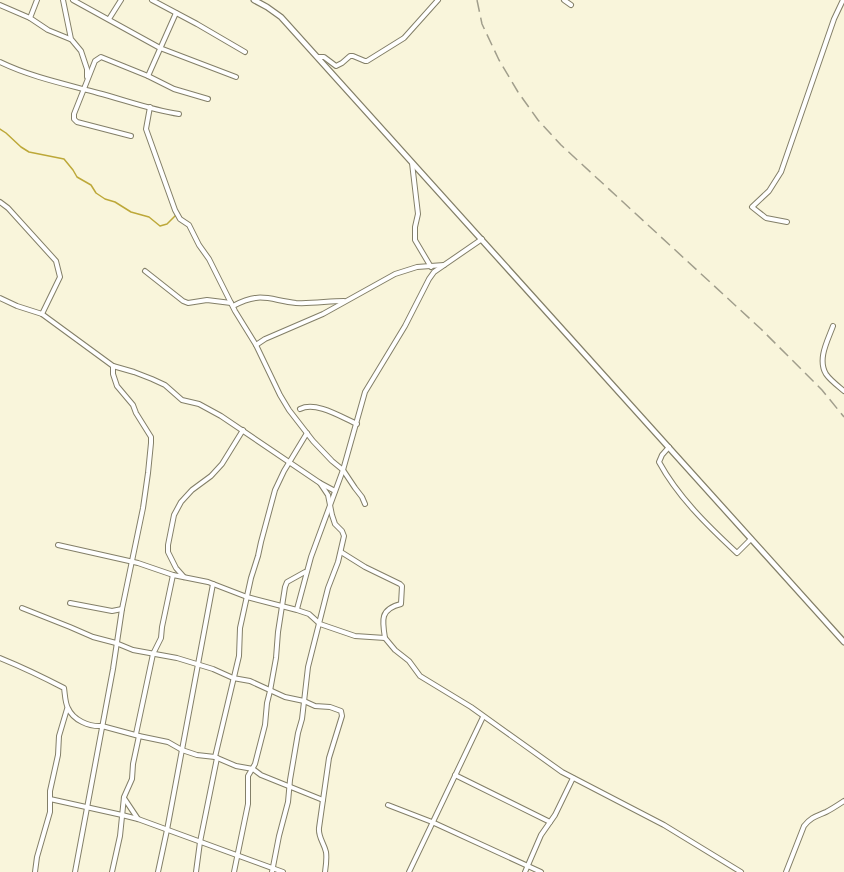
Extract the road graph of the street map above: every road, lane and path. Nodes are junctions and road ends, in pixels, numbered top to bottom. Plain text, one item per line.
1 (37, 0) edge
2 (63, 0) edge
3 (73, 0) edge
4 (121, 0) edge
5 (152, 0) edge
6 (254, 0) edge
7 (438, 0) edge
8 (564, 0) edge
9 (843, 0) edge
10 (0, 5) edge
11 (571, 5) dead end
12 (176, 13) junction
13 (30, 18) junction
14 (109, 19) junction
15 (71, 39) junction
16 (160, 48) junction
17 (245, 52) dead end
18 (318, 57) junction
19 (0, 62) edge
20 (148, 76) junction
21 (236, 76) dead end
22 (88, 81) junction
23 (84, 89) junction
24 (208, 99) dead end
25 (150, 108) junction
26 (179, 114) dead end
27 (131, 136) dead end
28 (412, 162) junction
29 (0, 202) edge
30 (787, 222) dead end
31 (483, 239) junction
32 (445, 265) junction
33 (431, 267) junction
34 (145, 271) dead end
35 (0, 298) edge
36 (346, 301) junction
37 (232, 304) junction
38 (42, 314) junction
39 (833, 326) dead end
40 (256, 345) junction
41 (112, 366) junction
42 (844, 391) edge
43 (300, 410) dead end
44 (357, 424) junction
45 (243, 430) junction
46 (307, 433) junction
47 (669, 447) junction
48 (290, 462) junction
49 (343, 470) junction
50 (320, 483) junction
51 (335, 491) junction
52 (330, 504) junction
53 (365, 504) dead end
54 (751, 539) junction
55 (58, 545) dead end
56 (341, 552) junction
57 (132, 562) junction
58 (306, 572) junction
59 (173, 575) junction
60 (184, 578) junction
61 (213, 584) junction
62 (247, 597) junction
63 (70, 603) dead end
64 (281, 606) junction
65 (22, 608) dead end
66 (122, 609) junction
67 (297, 610) junction
68 (320, 624) junction
69 (385, 638) junction
70 (844, 642) edge
71 (116, 643) junction
72 (153, 654) junction
73 (0, 658) edge
74 (198, 665) junction
75 (233, 678) junction
76 (270, 691) junction
77 (304, 701) junction
78 (68, 708) junction
79 (483, 717) junction
80 (102, 726) junction
81 (138, 735) junction
82 (182, 750) junction
83 (216, 758) junction
84 (253, 769) junction
85 (455, 775) junction
86 (573, 778) junction
87 (290, 786) junction
88 (124, 797) junction
89 (50, 799) junction
90 (324, 800) junction
91 (844, 801) edge
92 (388, 805) dead end
93 (87, 807) junction
94 (122, 814) junction
95 (138, 819) junction
96 (432, 822) junction
97 (550, 822) junction
98 (167, 830) junction
99 (200, 842) junction
100 (237, 855) junction
101 (528, 866) junction
102 (273, 870) edge
103 (35, 872) edge
104 (75, 872) edge
105 (112, 872) edge
106 (158, 872) edge
107 (196, 872) edge
108 (234, 872) edge
109 (283, 872) edge
110 (325, 872) edge
111 (409, 872) edge
112 (525, 872) edge
113 (541, 872) edge
114 (741, 872) edge
115 (786, 872) edge

1 - 13 street
2 - 15 street
3 - 14 street
4 - 14 street
5 - 12 street
6 - 18 street
7 - 18 street
8 - 11 street
9 - 30 street
10 - 13 street
12 - 16 street
12 - 17 street
13 - 15 street
14 - 16 street
15 - 22 street
16 - 20 street
16 - 21 street
18 - 28 street
19 - 23 street
20 - 22 street
20 - 24 street
22 - 23 street
23 - 25 street
23 - 27 street
25 - 26 street
25 - 37 street
28 - 31 street
28 - 33 street
29 - 38 street
31 - 32 street
31 - 47 street
32 - 33 street
32 - 44 street
33 - 36 street
34 - 37 street
35 - 38 street
36 - 37 street
36 - 40 street
37 - 40 street
38 - 41 street
39 - 42 street
40 - 46 street
41 - 45 street
41 - 57 street
43 - 44 street
44 - 49 street
45 - 48 street
45 - 60 street
46 - 48 street
46 - 49 street
47 - 54 street
47 - 54 street
48 - 50 street
48 - 62 street
49 - 51 street
49 - 53 street
50 - 51 street
50 - 52 street
51 - 52 street
52 - 56 street
52 - 58 street
54 - 70 street
55 - 57 street
56 - 68 street
56 - 69 street
57 - 59 street
57 - 66 street
58 - 64 street
58 - 67 street
59 - 60 street
59 - 72 street
60 - 61 street
61 - 62 street
61 - 74 street
62 - 64 street
62 - 75 street
63 - 66 street
64 - 67 street
64 - 76 street
65 - 71 street
66 - 71 street
67 - 68 street
68 - 69 street
68 - 77 street
69 - 79 street
71 - 72 street
71 - 80 street
72 - 74 street
72 - 81 street
73 - 78 street
74 - 75 street
74 - 82 street
75 - 76 street
75 - 83 street
76 - 77 street
76 - 84 street
77 - 87 street
77 - 90 street
78 - 80 street
78 - 89 street
79 - 85 street
79 - 86 street
80 - 81 street
80 - 93 street
81 - 82 street
81 - 88 street
82 - 83 street
82 - 98 street
83 - 84 street
83 - 99 street
84 - 87 street
84 - 100 street
85 - 96 street
85 - 97 street
86 - 97 street
86 - 114 street
87 - 90 street
87 - 102 street
88 - 94 street
88 - 95 street
89 - 93 street
89 - 103 street
90 - 110 street
91 - 115 street
92 - 96 street
93 - 94 street
93 - 104 street
94 - 95 street
94 - 105 street
95 - 98 street
96 - 101 street
96 - 111 street
97 - 101 street
98 - 99 street
98 - 106 street
99 - 100 street
99 - 107 street
100 - 102 street
100 - 108 street
101 - 112 street
101 - 113 street
102 - 109 street

